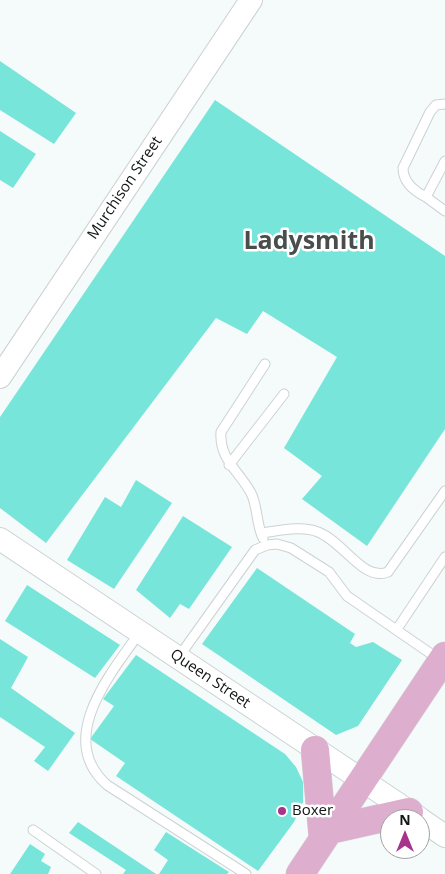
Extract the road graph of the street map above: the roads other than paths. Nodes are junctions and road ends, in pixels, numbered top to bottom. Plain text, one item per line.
1 (251, 0) edge
2 (445, 104) edge
3 (445, 161) edge
4 (426, 197) junction
5 (445, 211) edge
6 (265, 364) dead end
7 (0, 377) edge
8 (284, 394) dead end
9 (230, 464) junction
10 (445, 491) edge
11 (261, 533) junction
12 (0, 539) edge
13 (267, 545) junction
14 (445, 557) edge
15 (397, 629) junction
16 (140, 632) junction
17 (178, 658) junction
18 (443, 659) edge
19 (315, 750) junction
20 (362, 781) junction
21 (404, 809) edge
22 (380, 824) edge
23 (430, 826) edge
24 (33, 830) dead end
25 (326, 834) junction
26 (445, 836) edge
27 (96, 874) edge
28 (246, 874) edge
29 (300, 874) edge

1 - 7 street, Murchison Street
2 - 4 lane
3 - 4 lane
4 - 5 lane
6 - 9 lane
8 - 9 lane
9 - 11 lane
10 - 11 lane
11 - 13 lane
12 - 16 street, Queen Street
13 - 15 lane
13 - 17 lane
14 - 15 lane
15 - 18 lane
16 - 17 street, Queen Street
16 - 28 lane
17 - 19 street, Queen Street
18 - 20 highway
19 - 20 street, Queen Street
19 - 25 highway
20 - 21 street, Queen Street
20 - 25 highway
22 - 25 highway
23 - 26 street, Queen Street
24 - 27 lane
25 - 29 highway

